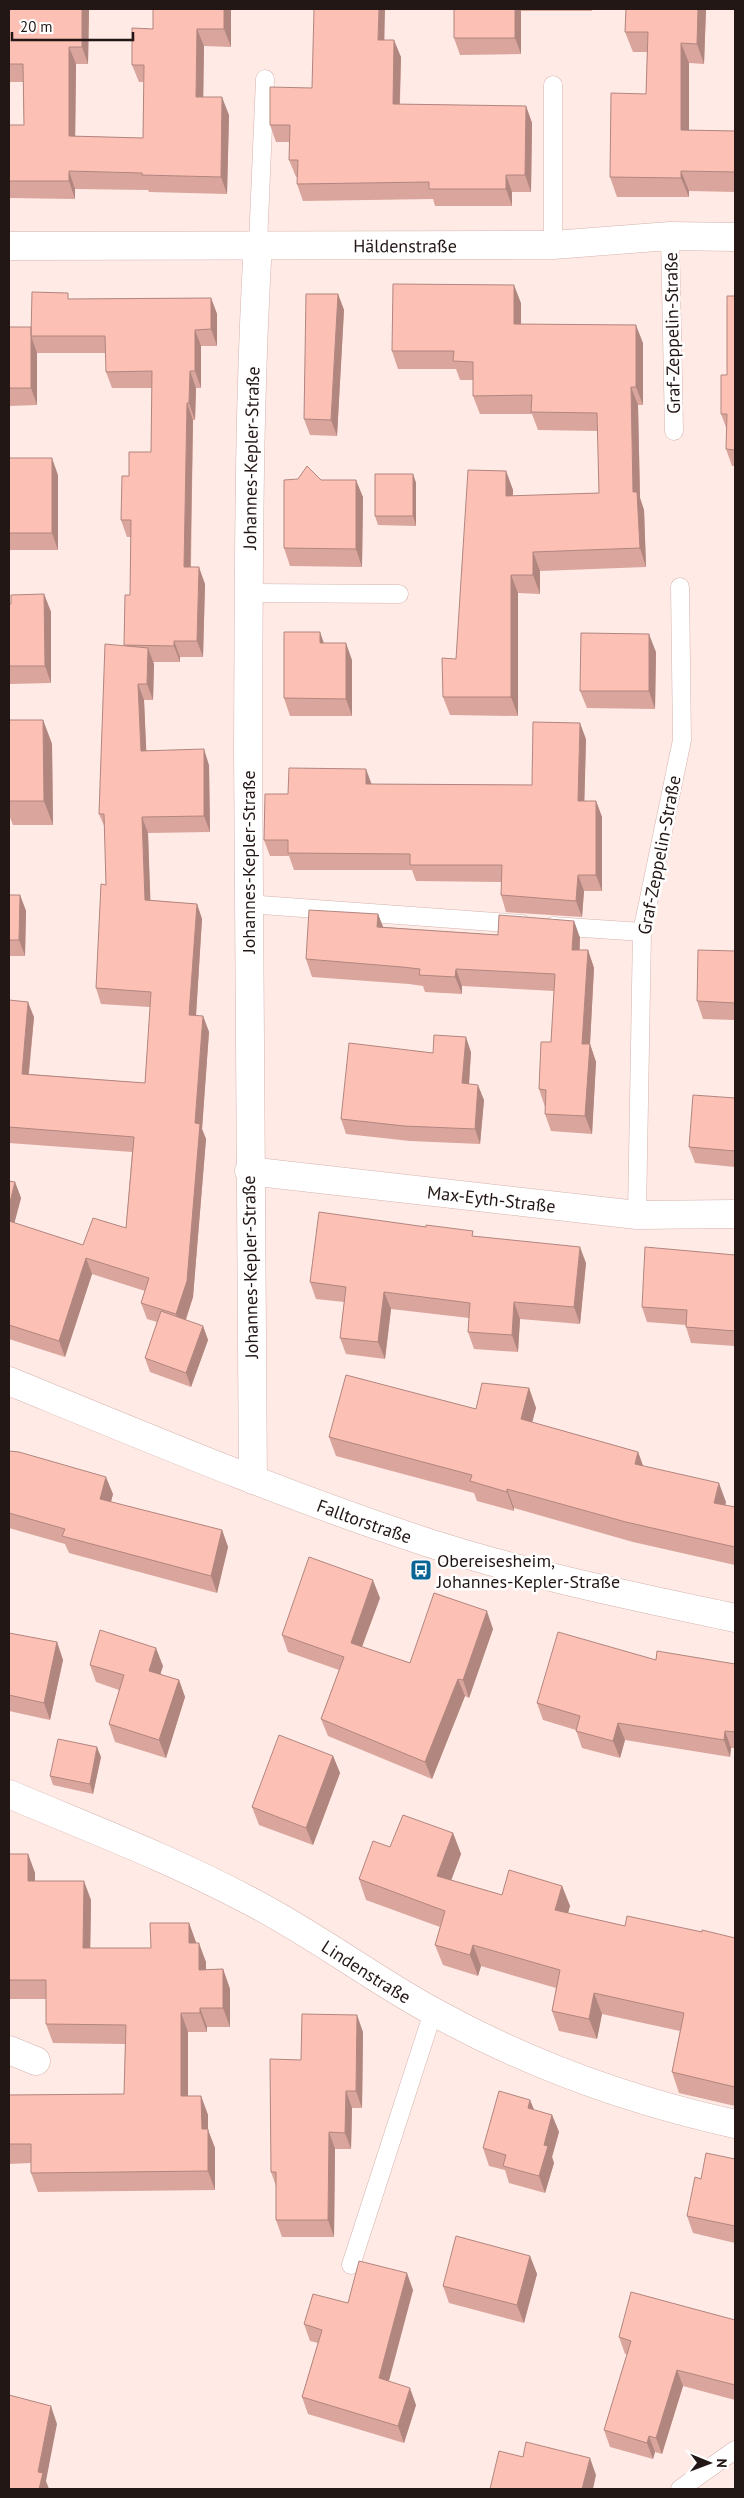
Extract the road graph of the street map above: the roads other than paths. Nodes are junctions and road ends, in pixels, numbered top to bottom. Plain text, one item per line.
1 (265, 79) dead end
2 (553, 85) dead end
3 (670, 236) junction
4 (735, 237) edge
5 (258, 244) junction
6 (553, 245) junction
7 (9, 246) edge
8 (674, 431) dead end
9 (680, 587) dead end
10 (249, 593) junction
11 (399, 594) dead end
12 (248, 904) junction
13 (642, 932) junction
14 (249, 1172) junction
15 (735, 1214) edge
16 (637, 1215) junction
17 (9, 1381) edge
18 (253, 1480) junction
19 (735, 1618) edge
20 (9, 1794) edge
21 (433, 2012) junction
22 (9, 2050) edge
23 (36, 2061) dead end
24 (735, 2124) edge
25 (351, 2265) dead end
26 (735, 2450) edge
27 (680, 2489) edge

1 - 5 lane
2 - 6 lane
3 - 4 street, Häldenstraße
3 - 6 street, Häldenstraße
3 - 8 lane, Graf-Zeppelin-Straße
5 - 6 street, Häldenstraße
5 - 7 street, Häldenstraße
5 - 10 street, Johannes-Kepler-Straße
9 - 13 lane, Graf-Zeppelin-Straße
10 - 11 lane
10 - 12 street, Johannes-Kepler-Straße
12 - 13 lane
12 - 14 street, Johannes-Kepler-Straße
13 - 16 lane, Graf-Zeppelin-Straße
14 - 16 street, Max-Eyth-Straße
14 - 18 street, Johannes-Kepler-Straße
15 - 16 street, Max-Eyth-Straße
17 - 18 street, Falltorstraße
18 - 19 street, Falltorstraße
20 - 21 street, Lindenstraße
21 - 24 street, Lindenstraße
21 - 25 lane
22 - 23 street
26 - 27 lane

